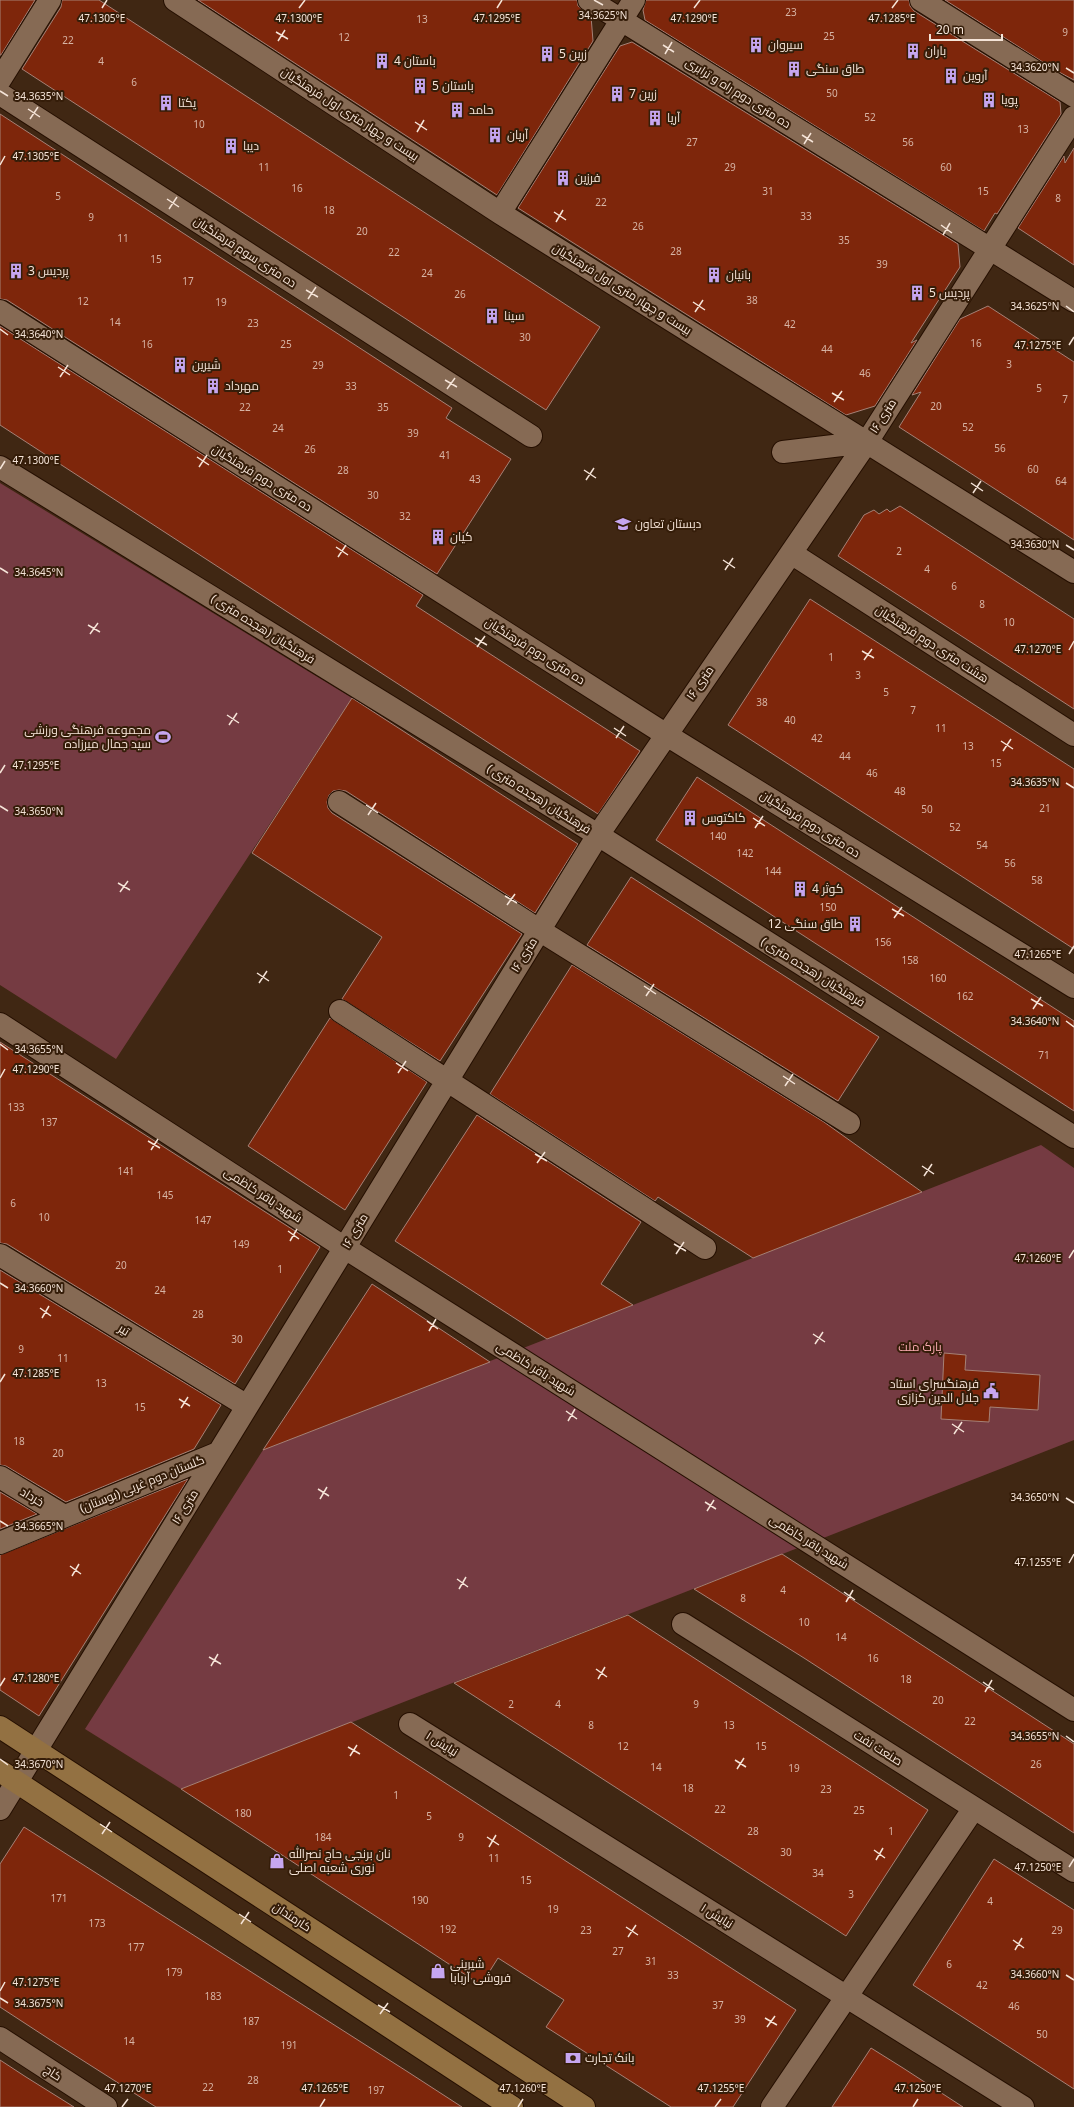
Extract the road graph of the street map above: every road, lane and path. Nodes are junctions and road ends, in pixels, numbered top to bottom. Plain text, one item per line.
1 (50, 0) edge
2 (175, 0) edge
3 (588, 0) edge
4 (634, 0) edge
5 (921, 0) edge
6 (621, 20) junction
7 (0, 80) edge
8 (0, 94) edge
9 (1074, 96) edge
10 (1074, 117) edge
11 (500, 213) junction
12 (990, 248) junction
13 (1074, 301) edge
14 (0, 311) edge
15 (531, 436) dead end
16 (867, 442) junction
17 (783, 452) dead end
18 (0, 467) edge
19 (790, 553) junction
20 (1074, 572) edge
21 (665, 734) junction
22 (1074, 735) edge
23 (339, 802) dead end
24 (598, 835) junction
25 (539, 930) junction
26 (1074, 987) edge
27 (340, 1011) dead end
28 (0, 1024) edge
29 (448, 1079) junction
30 (849, 1123) dead end
31 (1074, 1137) edge
32 (345, 1248) junction
33 (706, 1248) dead end
34 (0, 1255) edge
35 (247, 1406) junction
36 (218, 1453) junction
37 (0, 1477) edge
38 (64, 1516) junction
39 (0, 1543) edge
40 (683, 1624) dead end
41 (1074, 1710) edge
42 (410, 1724) dead end
43 (0, 1727) edge
44 (35, 1751) junction
45 (8, 1777) edge
46 (974, 1808) junction
47 (0, 1809) edge
48 (1074, 1871) edge
49 (847, 1997) junction
50 (0, 2038) edge
51 (106, 2107) edge
52 (512, 2107) edge
53 (584, 2107) edge
54 (772, 2107) edge
55 (1023, 2107) edge

1 - 7 street
2 - 11 street, بیست و چهار متری اول فرهنگیان
3 - 6 street, ده متری دوم راه و ترابری
4 - 6 street
5 - 9 street
6 - 11 street
6 - 12 street, ده متری دوم راه و ترابری
8 - 15 street, ده متری سوم فرهنگیان
10 - 12 street, ۱۶ متری
11 - 16 street, بیست و چهار متری اول فرهنگیان
12 - 13 street, ده متری دوم راه و ترابری
12 - 16 street, ۱۶ متری
14 - 21 street, ده متری دوم فرهنگیان
16 - 17 street
16 - 19 street, ۱۶ متری
16 - 20 street, بیست و چهار متری اول فرهنگیان
18 - 24 street, فرهنگیان (هجده متری )
19 - 21 street, ۱۶ متری
19 - 22 street, هشت متری دوم فرهنگیان
21 - 24 street, ۱۶ متری
21 - 26 street, ده متری دوم فرهنگیان
23 - 25 street
24 - 25 street, ۱۶ متری
24 - 31 street, فرهنگیان (هجده متری )
25 - 29 street, ۱۶ متری
25 - 30 street
27 - 29 street
28 - 32 street, شهید باقر کاظمی
29 - 32 street, ۱۶ متری
29 - 33 street
32 - 35 street, ۱۶ متری
32 - 41 street, شهید باقر کاظمی
34 - 35 street, تیر
35 - 36 street, ۱۶ متری
36 - 38 street, گلستان دوم غربی (بوستان)
36 - 44 street, ۱۶ متری
37 - 38 street, خرداد
38 - 39 street, گلستان دوم غربی (بوستان)
40 - 46 street, صنعت نفت
42 - 49 street, نیایش ۱
43 - 44 main road, کارمندان
44 - 45 street, ۱۶ متری
44 - 53 main road, کارمندان
45 - 47 street, ۱۶ متری
45 - 52 main road
46 - 48 street, صنعت نفت
46 - 49 street
49 - 54 street
49 - 55 street, نیایش ۱
50 - 51 street, کاج

